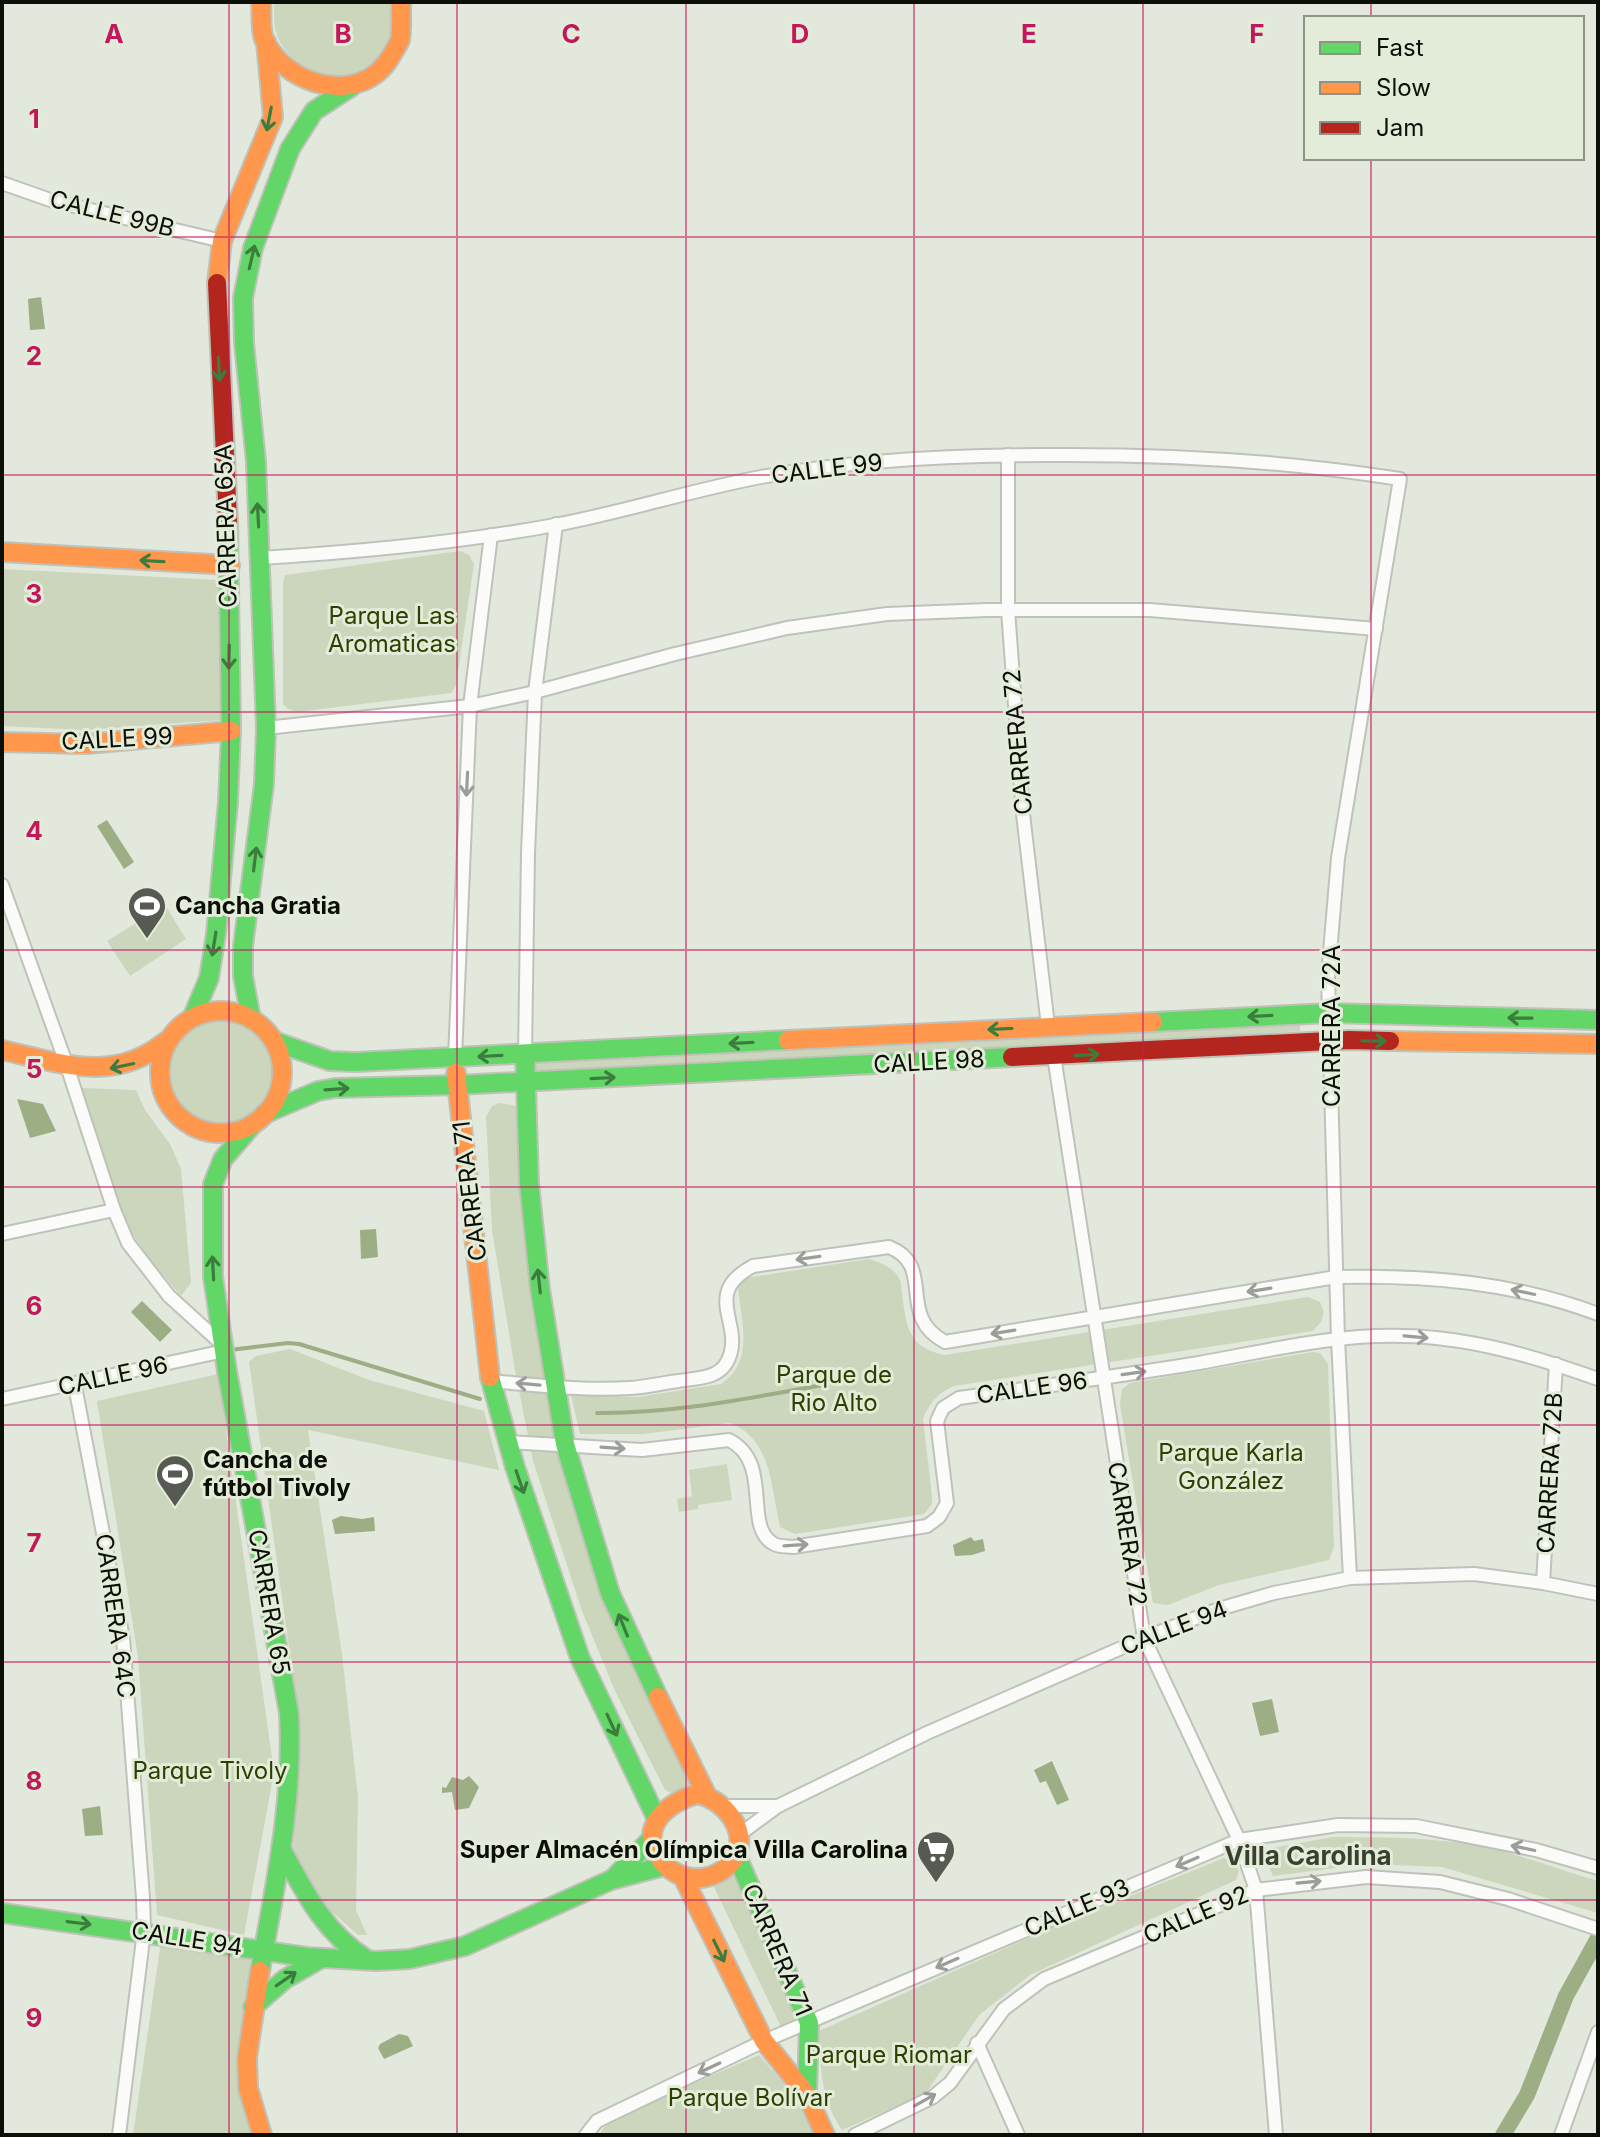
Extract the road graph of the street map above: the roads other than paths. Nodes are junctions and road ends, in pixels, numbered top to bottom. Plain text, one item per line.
1 (261, 2) edge
2 (401, 2) edge
3 (266, 42) junction
4 (351, 87) junction
5 (2, 183) edge
6 (222, 241) junction
7 (1008, 455) junction
8 (1400, 479) joint
9 (556, 524) junction
10 (491, 535) junction
11 (2, 552) edge
12 (260, 558) junction
13 (230, 565) junction
14 (1008, 610) junction
15 (1376, 629) junction
16 (535, 692) junction
17 (470, 706) junction
18 (266, 728) junction
19 (231, 731) junction
20 (2, 742) edge
21 (2, 885) edge
22 (1329, 1013) junction
23 (193, 1016) junction
24 (251, 1019) junction
25 (1598, 1020) edge
26 (1048, 1026) junction
27 (170, 1037) junction
28 (1330, 1041) junction
29 (276, 1042) junction
30 (1598, 1044) edge
31 (2, 1050) edge
32 (525, 1054) junction
33 (1054, 1056) junction
34 (455, 1058) junction
35 (66, 1063) junction
36 (525, 1081) junction
37 (457, 1085) junction
38 (259, 1119) junction
39 (114, 1210) junction
40 (2, 1234) edge
41 (1336, 1277) junction
42 (1598, 1314) edge
43 (1094, 1317) junction
44 (1338, 1339) junction
45 (223, 1348) junction
46 (1556, 1364) junction
47 (1103, 1377) junction
48 (1598, 1379) edge
49 (490, 1381) junction
50 (75, 1386) junction
51 (555, 1386) junction
52 (2, 1399) edge
53 (507, 1442) junction
54 (565, 1444) junction
55 (1350, 1578) junction
56 (1543, 1583) junction
57 (1598, 1594) edge
58 (1144, 1638) junction
59 (714, 1801) junction
60 (778, 1806) junction
61 (656, 1817) junction
62 (740, 1834) junction
63 (652, 1838) junction
64 (1239, 1840) junction
65 (282, 1850) junction
66 (736, 1854) junction
67 (664, 1866) junction
68 (1598, 1868) edge
69 (613, 1879) junction
70 (685, 1881) junction
71 (1256, 1890) junction
72 (309, 1899) junction
73 (271, 1906) junction
74 (2, 1913) edge
75 (1592, 1927) edge
76 (144, 1931) junction
77 (263, 1950) junction
78 (323, 1957) junction
79 (372, 1962) junction
80 (253, 2007) junction
81 (809, 2023) junction
82 (1598, 2032) edge
83 (764, 2041) junction
84 (977, 2043) junction
85 (807, 2095) junction
86 (586, 2134) edge
87 (119, 2135) edge
88 (262, 2135) edge
89 (825, 2135) edge
90 (855, 2135) edge
91 (1018, 2135) edge
92 (1276, 2135) edge
93 (1561, 2135) edge

1 - 3 street, CARRERA 65A
2 - 4 street, CARRERA 65A
3 - 4 street
3 -> 6 street, CARRERA 65A
12 -> 4 street, CARRERA 65A
5 - 6 street, CALLE 99B
6 -> 13 street, CARRERA 65A
7 - 8 street, CALLE 99
7 - 9 street, CALLE 99
7 - 14 street, CARRERA 72
8 - 15 street, CARRERA 72A
9 - 10 street, CALLE 99
9 - 16 street
10 - 12 street, CALLE 99
10 - 17 street, CARRERA 71
13 -> 11 street
12 - 18 street, CARRERA 65A
13 -> 19 street, CARRERA 65A
14 - 15 street
14 - 16 street
14 - 26 street, CARRERA 72
15 - 22 street, CARRERA 72A
16 - 17 street
16 - 32 street
17 - 18 street
17 -> 34 street, CARRERA 71
24 -> 18 street, CARRERA 65A
19 - 20 street, CALLE 99
19 -> 23 street, CARRERA 65A
21 - 35 street
25 -> 22 street, CALLE 98
22 -> 26 street, CALLE 98
22 - 28 street, CARRERA 72A
23 - 24 street
23 - 27 street
24 - 29 street
26 -> 32 street, CALLE 98
27 -> 35 street
27 - 38 street
28 -> 30 street, CALLE 98
33 -> 28 street, CALLE 98
28 - 41 street, CARRERA 72A
29 - 34 street, CALLE 98
29 - 38 street
31 - 35 street
32 -> 34 street, CALLE 98
32 - 36 street
36 -> 33 street, CALLE 98
33 - 43 street, CARRERA 72
34 - 37 street, CARRERA 71
35 - 39 street
36 - 37 street, CALLE 98
51 -> 36 street
38 -> 37 street, CALLE 98
37 - 49 street, CARRERA 71
45 -> 38 street
39 - 40 street
39 - 45 street
42 -> 41 street
41 -> 43 street
41 - 44 street, CARRERA 72A
43 - 47 street, CARRERA 72
43 -> 51 street
44 -> 46 street, CALLE 96
47 -> 44 street, CALLE 96
44 - 55 street, CARRERA 72A
45 - 50 street, CALLE 96
45 - 65 street, CARRERA 65
46 - 48 street, CALLE 96
46 - 56 street, CARRERA 72B
54 -> 47 street, CALLE 96
47 - 58 street, CARRERA 72
51 -> 49 street
49 - 53 street, CARRERA 71
50 - 52 street, CALLE 96
50 - 76 street, CARRERA 64C
51 - 54 street
53 - 54 street, CALLE 96
53 -> 61 street, CARRERA 71
59 -> 54 street
55 - 56 street, CALLE 94
55 - 58 street, CALLE 94
56 - 57 street, CALLE 94
58 - 60 street, CALLE 94
58 - 64 street, CARRERA 72
59 - 60 street, CALLE 94
59 - 61 street
59 - 62 street
60 - 62 street, CALLE 94
61 - 63 street
62 - 66 street
63 - 67 street
63 - 69 street, CALLE 94
68 -> 64 street, CALLE 93
64 - 71 street, CARRERA 72
64 -> 81 street, CALLE 93
65 - 72 street
65 - 73 street, CARRERA 65
66 - 70 street
66 - 81 street, CARRERA 71
67 - 69 street, CALLE 94
67 - 70 street
69 - 79 street, CALLE 94
70 -> 83 street, CARRERA 71
71 -> 75 street, CALLE 92
71 - 84 street, CALLE 92
71 - 92 street, CARRERA 72
72 - 73 street
72 - 79 street
73 - 77 street, CARRERA 65
74 -> 76 street, CALLE 94
76 - 77 street, CALLE 94
76 - 87 street, CARRERA 64C
77 - 78 street, CALLE 94
77 - 80 street, CARRERA 65
78 - 79 street, CALLE 94
80 -> 78 street
80 - 88 street, CARRERA 65
81 - 83 street, CALLE 93
81 - 85 street, CARRERA 71
82 - 93 street
83 - 85 street, CARRERA 71
83 -> 86 street, CALLE 93
90 -> 84 street, CALLE 92
84 - 91 street
85 - 89 street, CARRERA 71

